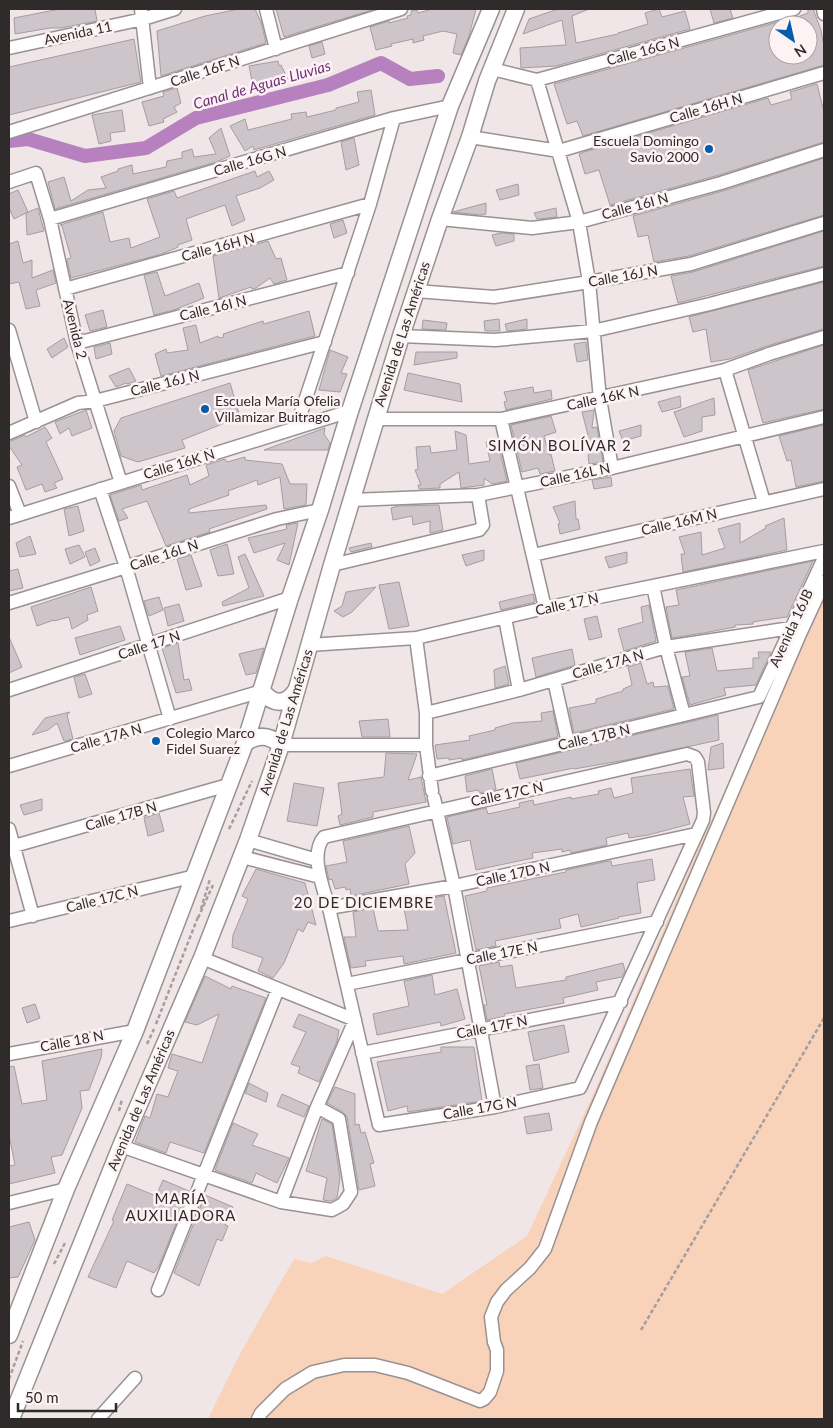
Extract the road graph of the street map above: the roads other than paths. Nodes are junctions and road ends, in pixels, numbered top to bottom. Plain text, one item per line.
1 (175, 9) edge
2 (266, 9) edge
3 (399, 9) edge
4 (491, 9) edge
5 (516, 9) edge
6 (794, 9) edge
7 (822, 9) edge
8 (142, 14) edge
9 (824, 14) edge
10 (9, 48) edge
11 (276, 49) junction
12 (824, 73) edge
13 (489, 75) junction
14 (462, 76) junction
15 (537, 80) junction
16 (150, 88) junction
17 (450, 106) junction
18 (477, 115) junction
19 (394, 118) junction
20 (9, 132) edge
21 (470, 137) junction
22 (824, 150) edge
23 (559, 151) junction
24 (9, 182) edge
25 (370, 204) junction
26 (50, 219) junction
27 (440, 219) junction
28 (579, 222) junction
29 (824, 222) edge
30 (348, 273) junction
31 (824, 274) edge
32 (589, 282) junction
33 (65, 289) junction
34 (416, 291) junction
35 (9, 330) edge
36 (593, 331) junction
37 (401, 336) junction
38 (824, 337) edge
39 (325, 342) junction
40 (78, 343) junction
41 (725, 370) junction
42 (600, 399) junction
43 (95, 400) junction
44 (350, 411) junction
45 (824, 416) edge
46 (375, 419) junction
47 (501, 419) junction
48 (36, 422) junction
49 (296, 428) junction
50 (9, 433) edge
51 (745, 437) junction
52 (612, 468) junction
53 (121, 483) junction
54 (9, 486) edge
55 (518, 488) junction
56 (824, 489) edge
57 (100, 490) junction
58 (478, 495) junction
59 (352, 500) junction
60 (764, 502) junction
61 (320, 510) junction
62 (14, 516) edge
63 (824, 550) edge
64 (533, 555) junction
65 (824, 558) edge
66 (332, 566) junction
67 (126, 568) junction
68 (824, 582) edge
69 (653, 586) junction
70 (290, 598) junction
71 (9, 603) edge
72 (545, 608) junction
73 (505, 618) junction
74 (792, 628) junction
75 (416, 638) junction
76 (148, 645) junction
77 (309, 645) junction
78 (666, 647) junction
79 (554, 680) junction
80 (297, 689) junction
81 (9, 690) edge
82 (519, 690) junction
83 (262, 692) junction
84 (758, 697) joint
85 (426, 713) junction
86 (684, 715) junction
87 (170, 719) junction
88 (245, 743) junction
89 (568, 743) junction
90 (281, 745) junction
91 (426, 745) junction
92 (9, 766) edge
93 (429, 776) junction
94 (228, 785) junction
95 (434, 800) junction
96 (9, 829) edge
97 (696, 834) junction
98 (248, 840) junction
99 (14, 846) junction
100 (242, 857) junction
101 (318, 860) junction
102 (195, 876) junction
103 (320, 877) junction
104 (454, 886) junction
105 (329, 908) junction
106 (33, 916) junction
107 (9, 921) edge
108 (656, 922) junction
109 (202, 958) junction
110 (467, 959) junction
111 (347, 984) junction
112 (278, 989) junction
113 (621, 1002) junction
114 (355, 1020) junction
115 (135, 1030) junction
116 (480, 1030) junction
117 (9, 1054) edge
118 (362, 1054) junction
119 (495, 1106) junction
120 (317, 1107) junction
121 (121, 1146) junction
122 (204, 1174) junction
123 (66, 1189) junction
124 (9, 1202) edge
125 (281, 1202) junction
126 (158, 1290) dead end
127 (9, 1335) edge
128 (135, 1378) dead end
129 (11, 1419) edge
130 (98, 1419) edge
131 (258, 1419) edge

1 - 8 street, Avenida 11
2 - 11 street
3 - 11 street, Calle 16F N
4 - 14 main road, Avenida de Las Américas
5 - 13 main road, Avenida de Las Américas
6 - 15 street, Calle 16G N
7 - 9 street
8 - 10 street, Avenida 11
8 - 16 street
11 - 16 street, Calle 16F N
12 - 23 street, Calle 16H N
13 - 14 main road
13 - 15 street, Calle 16G N
13 - 18 main road, Avenida de Las Américas
14 - 17 main road, Avenida de Las Américas
15 - 23 street
16 - 20 street, Calle 16F N
17 - 18 main road
17 - 19 street, Calle 16G N
17 - 44 main road, Avenida de Las Américas
18 - 21 main road, Avenida de Las Américas
19 - 25 street
19 - 26 street, Calle 16G N
21 - 23 street, Calle 16H N
21 - 27 main road, Avenida de Las Américas
22 - 28 street, Calle 16I N
23 - 28 street
24 - 26 street, Avenida 2
25 - 30 street
25 - 33 street, Calle 16H N
26 - 33 street, Avenida 2
27 - 28 street, Calle 16I N
27 - 34 main road, Avenida de Las Américas
28 - 32 street
29 - 32 street, Calle 16J N
30 - 39 street
30 - 40 street, Calle 16I N
31 - 36 street
32 - 34 street, Calle 16J N
32 - 36 street
33 - 40 street, Avenida 2
34 - 37 main road, Avenida de Las Américas
35 - 48 street
36 - 37 street
36 - 42 street
37 - 46 main road, Avenida de Las Américas
38 - 41 street, Calle 16K N
39 - 43 street, Calle 16J N
39 - 49 street
40 - 43 street, Avenida 2
41 - 42 street, Calle 16K N
41 - 51 street
42 - 47 street, Calle 16K N
42 - 52 street
43 - 48 street, Calle 16J N
43 - 53 street, Avenida 2
44 - 49 street, Calle 16K N
44 - 61 main road, Avenida de Las Américas
45 - 51 street, Calle 16L N
46 - 47 street, Calle 16K N
46 - 59 main road, Avenida de Las Américas
47 - 55 street
48 - 50 street, Calle 16J N
49 - 53 street, Calle 16K N
51 - 52 street, Calle 16L N
51 - 60 street
52 - 55 street, Calle 16L N
53 - 57 street, Calle 16K N
54 - 62 street
55 - 58 street, Calle 16L N
55 - 64 street
56 - 60 street, Calle 16M N
57 - 62 street, Calle 16K N
57 - 67 street
58 - 59 street, Calle 16L N
58 - 66 street
59 - 66 main road, Avenida de Las Américas
60 - 64 street, Calle 16M N
61 - 67 street, Calle 16L N
61 - 70 main road, Avenida de Las Américas
63 - 69 street, Calle 17 N
64 - 72 street
65 - 74 street, Avenida 16JB
66 - 77 main road, Avenida de Las Américas
67 - 71 street, Calle 16L N
67 - 76 street
68 - 131 street
69 - 72 street, Calle 17 N
69 - 78 street
70 - 76 street, Calle 17 N
70 - 83 main road, Avenida de Las Américas
72 - 73 street, Calle 17 N
73 - 75 street, Calle 17 N
73 - 82 street
74 - 78 street, Calle 17A N
74 - 84 street, Avenida 16JB
75 - 77 street, Calle 17 N
75 - 85 street
76 - 81 street, Calle 17 N
76 - 87 street
77 - 80 main road, Avenida de Las Américas
78 - 79 street, Calle 17A N
78 - 86 street
79 - 82 street, Calle 17A N
79 - 89 street
80 - 83 main road
80 - 90 main road, Avenida de Las Américas
82 - 85 street, Calle 17A N
83 - 87 street, Calle 17A N
83 - 88 main road, Avenida de Las Américas
84 - 86 street, Calle 17B N
85 - 91 street
86 - 89 street, Calle 17B N
87 - 92 street, Calle 17A N
88 - 90 main road
88 - 94 main road, Avenida de Las Américas
89 - 93 street, Calle 17B N
90 - 91 street
90 - 98 main road, Avenida de Las Américas
91 - 93 street
93 - 95 street
94 - 99 street, Calle 17B N
94 - 102 main road, Avenida de Las Américas
95 - 97 street, Calle 17C N
95 - 101 street, Calle 17C N
95 - 104 street
96 - 99 street
97 - 104 street, Calle 17D N
97 - 108 street
98 - 100 main road, Avenida de Las Américas
98 - 101 street
99 - 106 street
100 - 103 street
100 - 109 main road, Avenida de Las Américas
101 - 103 street
102 - 106 street, Calle 17C N
102 - 115 main road, Avenida de Las Américas
103 - 105 street
104 - 105 street, Calle 17D N
104 - 110 street
105 - 111 street
106 - 107 street, Calle 17C N
108 - 110 street, Calle 17E N
108 - 113 street
109 - 112 street
109 - 121 main road, Avenida de Las Américas
110 - 111 street, Calle 17E N
110 - 116 street
111 - 114 street
112 - 114 street
112 - 122 street
113 - 116 street, Calle 17F N
113 - 119 street, Calle 17G N
114 - 118 street
114 - 120 street
115 - 117 street, Calle 18 N
115 - 123 main road, Avenida de Las Américas
116 - 118 street, Calle 17F N
116 - 119 street
118 - 119 street, Calle 17G N
120 - 125 street
120 - 125 street
121 - 122 street
121 - 129 main road, Avenida de Las Américas
122 - 125 street
122 - 126 street
123 - 124 street
123 - 127 main road, Avenida de Las Américas
128 - 130 street

